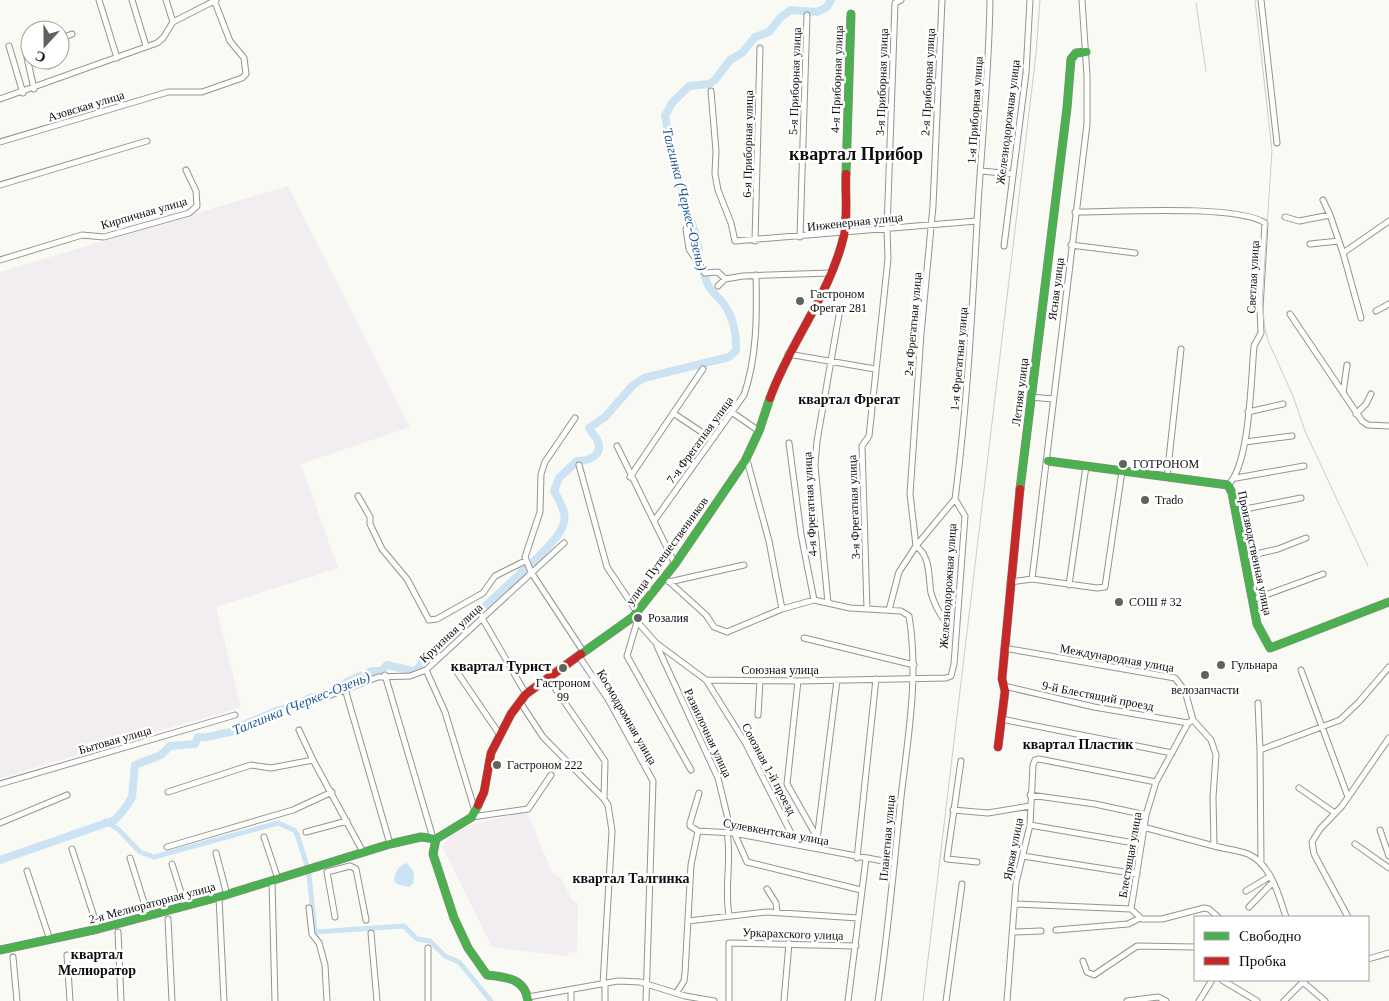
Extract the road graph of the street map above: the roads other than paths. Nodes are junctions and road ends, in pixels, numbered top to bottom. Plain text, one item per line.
1 (99, 0) edge
2 (132, 0) edge
3 (166, 0) edge
4 (215, 0) edge
5 (901, 0) edge
6 (942, 0) edge
7 (990, 0) edge
8 (1030, 0) edge
9 (1082, 0) edge
10 (1261, 0) edge
11 (851, 14) dead end
12 (807, 15) dead end
13 (173, 22) junction
14 (9, 46) dead end
15 (146, 46) junction
16 (760, 48) dead end
17 (1086, 52) junction
18 (117, 58) junction
19 (30, 70) edge
20 (34, 89) junction
21 (711, 91) dead end
22 (23, 93) junction
23 (0, 100) edge
24 (147, 141) dead end
25 (0, 142) edge
26 (1277, 143) dead end
27 (186, 170) dead end
28 (981, 171) junction
29 (1012, 174) junction
30 (0, 185) edge
31 (1323, 200) dead end
32 (1075, 212) junction
33 (1330, 215) junction
34 (1285, 217) dead end
35 (977, 221) junction
36 (1389, 221) edge
37 (932, 225) junction
38 (686, 229) dead end
39 (887, 229) junction
40 (844, 234) junction
41 (800, 237) junction
42 (755, 241) junction
43 (1338, 241) junction
44 (1310, 244) dead end
45 (1071, 245) junction
46 (1004, 246) dead end
47 (1135, 253) dead end
48 (1343, 253) junction
49 (0, 260) edge
50 (831, 273) junction
51 (756, 275) junction
52 (725, 279) junction
53 (718, 286) dead end
54 (1389, 304) edge
55 (1376, 311) dead end
56 (1290, 314) dead end
57 (839, 315) dead end
58 (1361, 318) dead end
59 (1181, 349) dead end
60 (788, 354) junction
61 (831, 362) junction
62 (1347, 365) dead end
63 (703, 369) dead end
64 (875, 370) junction
65 (1342, 394) junction
66 (1372, 394) dead end
67 (1030, 397) junction
68 (1053, 399) junction
69 (1284, 404) dead end
70 (1248, 412) junction
71 (673, 413) junction
72 (733, 413) junction
73 (1356, 414) junction
74 (574, 418) dead end
75 (1389, 426) edge
76 (759, 432) junction
77 (1292, 436) dead end
78 (712, 439) junction
79 (1245, 442) junction
80 (789, 443) dead end
81 (617, 446) dead end
82 (745, 461) junction
83 (1048, 461) junction
84 (579, 465) dead end
85 (1086, 466) junction
86 (1304, 466) dead end
87 (1122, 471) junction
88 (630, 477) junction
89 (1166, 477) junction
90 (1236, 478) junction
91 (1228, 485) junction
92 (358, 496) dead end
93 (1301, 498) dead end
94 (955, 499) junction
95 (1235, 511) junction
96 (654, 522) junction
97 (1306, 538) dead end
98 (564, 543) dead end
99 (916, 546) junction
100 (1244, 557) junction
101 (525, 561) junction
102 (675, 564) junction
103 (744, 565) dead end
104 (531, 572) junction
105 (1323, 574) dead end
106 (667, 579) junction
107 (1032, 579) junction
108 (1010, 582) junction
109 (1070, 584) junction
110 (814, 600) junction
111 (1252, 600) junction
112 (1389, 602) edge
113 (828, 603) junction
114 (782, 608) junction
115 (867, 609) junction
116 (888, 610) junction
117 (636, 617) junction
118 (482, 618) junction
119 (945, 621) dead end
120 (804, 638) dead end
121 (656, 643) junction
122 (1004, 648) junction
123 (580, 653) junction
124 (914, 665) junction
125 (1389, 667) edge
126 (426, 670) junction
127 (1301, 670) dead end
128 (457, 672) dead end
129 (385, 676) junction
130 (951, 676) joint
131 (548, 678) junction
132 (913, 678) junction
133 (876, 679) junction
134 (706, 680) junction
135 (837, 680) junction
136 (760, 681) junction
137 (798, 681) junction
138 (1004, 686) junction
139 (345, 689) junction
140 (526, 694) junction
141 (520, 702) junction
142 (1258, 703) dead end
143 (302, 706) dead end
144 (235, 715) dead end
145 (758, 715) dead end
146 (1001, 720) junction
147 (1191, 721) junction
148 (1322, 727) junction
149 (299, 730) dead end
150 (500, 735) junction
151 (1389, 738) edge
152 (998, 747) dead end
153 (1260, 750) junction
154 (1172, 753) junction
155 (313, 760) junction
156 (960, 761) dead end
157 (691, 770) dead end
158 (551, 775) dead end
159 (1156, 782) junction
160 (0, 784) edge
161 (1299, 788) dead end
162 (168, 792) dead end
163 (332, 792) junction
164 (699, 793) dead end
165 (66, 795) dead end
166 (1030, 795) junction
167 (1348, 797) junction
168 (604, 799) junction
169 (1030, 806) junction
170 (953, 810) junction
171 (1335, 813) junction
172 (474, 814) junction
173 (1146, 815) junction
174 (347, 821) junction
175 (0, 823) edge
176 (1030, 825) junction
177 (1143, 826) junction
178 (698, 830) junction
179 (1380, 830) dead end
180 (306, 832) dead end
181 (730, 832) junction
182 (264, 837) dead end
183 (435, 838) junction
184 (818, 839) junction
185 (390, 844) junction
186 (796, 844) junction
187 (1140, 844) junction
188 (1355, 844) dead end
189 (1214, 846) junction
190 (168, 847) dead end
191 (816, 848) junction
192 (72, 849) dead end
193 (363, 852) junction
194 (216, 853) dead end
195 (1023, 856) junction
196 (1389, 856) edge
197 (130, 858) dead end
198 (857, 858) junction
199 (866, 859) junction
200 (977, 862) dead end
201 (894, 863) junction
202 (172, 864) dead end
203 (1262, 864) junction
204 (326, 868) junction
205 (1389, 868) edge
206 (27, 871) dead end
207 (1137, 874) junction
208 (1271, 879) junction
209 (275, 880) junction
210 (962, 884) dead end
211 (767, 889) dead end
212 (861, 890) junction
213 (1246, 891) dead end
214 (223, 896) junction
215 (1015, 904) junction
216 (186, 906) junction
217 (1249, 906) dead end
218 (308, 908) dead end
219 (1131, 909) junction
220 (777, 912) junction
221 (148, 916) junction
222 (729, 916) junction
223 (1217, 916) edge
224 (1286, 916) edge
225 (1347, 916) edge
226 (335, 917) dead end
227 (858, 918) junction
228 (1140, 918) junction
229 (168, 919) dead end
230 (366, 920) dead end
231 (688, 922) junction
232 (98, 929) junction
233 (1056, 930) dead end
234 (1041, 931) dead end
235 (118, 932) dead end
236 (1014, 932) junction
237 (371, 934) dead end
238 (50, 940) junction
239 (789, 943) junction
240 (856, 946) junction
241 (1194, 947) edge
242 (428, 948) dead end
243 (0, 950) edge
244 (1389, 954) edge
245 (68, 955) dead end
246 (13, 957) dead end
247 (1369, 958) edge
248 (1083, 961) dead end
249 (1211, 981) edge
250 (1224, 981) edge
251 (1305, 981) edge
252 (604, 983) junction
253 (645, 984) junction
254 (571, 991) junction
255 (677, 992) junction
256 (685, 998) edge
257 (528, 999) edge
258 (1142, 999) edge
259 (17, 1001) edge
260 (70, 1001) edge
261 (121, 1001) edge
262 (172, 1001) edge
263 (224, 1001) edge
264 (275, 1001) edge
265 (326, 1001) edge
266 (377, 1001) edge
267 (428, 1001) edge
268 (571, 1001) edge
269 (605, 1001) edge
270 (646, 1001) edge
271 (714, 1001) edge
272 (730, 1001) edge
273 (784, 1001) edge
274 (848, 1001) edge
275 (878, 1001) edge
276 (946, 1001) edge
277 (1007, 1001) edge
278 (1127, 1001) edge
279 (1166, 1001) edge
280 (1199, 1001) edge
281 (1257, 1001) edge
282 (1284, 1001) edge
283 (1325, 1001) edge

1 - 18 street
2 - 15 street
3 - 13 street
4 - 13 street
4 - 25 street, Азовская улица
5 - 39 street, 3-я Приборная улица
6 - 37 street, 2-я Приборная улица
7 - 28 street, 1-я Приборная улица
8 - 29 street, Железнодорожная улица
9 - 17 street, Ясная улица
10 - 26 street
11 - 40 street, 4-я Приборная улица
12 - 41 street, 5-я Приборная улица
13 - 15 street
14 - 22 street
15 - 18 street
16 - 42 street, 6-я Приборная улица
17 - 32 street, Ясная улица
17 - 67 street, Летняя улица
18 - 20 street
19 - 20 street
20 - 22 street
21 - 42 street, Инженерная улица
22 - 23 street
24 - 30 street
27 - 49 street, Кирпичная улица
28 - 29 street
28 - 35 street, 1-я Приборная улица
29 - 46 street, Железнодорожная улица
31 - 33 street
32 - 45 street, Ясная улица
32 - 70 street, Светлая улица
33 - 34 street
33 - 43 street
35 - 37 street, Инженерная улица
35 - 94 street, 1-я Фрегатная улица
36 - 48 street
37 - 39 street, Инженерная улица
37 - 99 street, 2-я Фрегатная улица
38 - 52 street
39 - 40 street, Инженерная улица
39 - 64 street, 3-я Фрегатная улица
40 - 41 street, Инженерная улица
40 - 50 street, улица Путешественников
41 - 42 street, Инженерная улица
43 - 44 street
43 - 48 street
45 - 47 street
45 - 68 street, Ясная улица
48 - 58 street
50 - 51 street
50 - 60 street, улица Путешественников
51 - 52 street
51 - 72 street, 7-я Фрегатная улица
52 - 53 street
54 - 55 street
56 - 65 street
57 - 61 street, 4-я Фрегатная улица
59 - 89 street
60 - 61 street
60 - 76 street, улица Путешественников
61 - 64 street
61 - 113 street, 4-я Фрегатная улица
62 - 65 street
63 - 71 street
64 - 115 street, 3-я Фрегатная улица
65 - 73 street
66 - 73 street
67 - 68 street
67 - 108 street, Летняя улица
68 - 83 street, Ясная улица
69 - 70 street
70 - 79 street, Светлая улица
71 - 78 street
71 - 88 street
72 - 76 street
72 - 78 street, 7-я Фрегатная улица
73 - 75 street
74 - 101 street
76 - 82 street, улица Путешественников
77 - 79 street
78 - 96 street, 7-я Фрегатная улица
79 - 90 street, Светлая улица
80 - 110 street
81 - 88 street
82 - 102 street, улица Путешественников
82 - 114 street
83 - 85 street, Производственная улица
83 - 107 street, Ясная улица
84 - 117 street
85 - 87 street, Производственная улица
85 - 109 street
86 - 90 street
87 - 89 street, Производственная улица
87 - 109 street
88 - 96 street
89 - 91 street, Производственная улица
90 - 91 street
91 - 95 street, Производственная улица
92 - 101 street
93 - 95 street
94 - 99 street
94 - 130 street, Железнодорожная улица
95 - 100 street, Производственная улица
96 - 102 street
97 - 100 street
98 - 104 street, Круизная улица
99 - 116 street
99 - 119 street
100 - 111 street, Производственная улица
101 - 104 street, Космодромная улица
102 - 106 street, улица Путешественников
103 - 106 street
104 - 118 street, Круизная улица
104 - 123 street, Космодромная улица
105 - 111 street
106 - 114 street
106 - 117 street, улица Путешественников
107 - 108 street
107 - 109 street
108 - 122 street, Летняя улица
110 - 113 street
110 - 114 street
111 - 112 street, Производственная улица
113 - 115 street
115 - 116 street
116 - 124 street, Планетная улица
117 - 121 street
117 - 123 street, улица Путешественников
117 - 157 street
118 - 126 street, Круизная улица
118 - 140 street
120 - 124 street
121 - 134 street
121 - 181 street, Развилочная улица
122 - 138 street, Летняя улица
122 - 147 street, Международная улица
123 - 131 street, улица Путешественников
123 - 253 street, Космодромная улица
124 - 132 street, Планетная улица
125 - 148 street
126 - 129 street, Круизная улица
126 - 172 street
127 - 148 street
128 - 150 street
129 - 139 street, Круизная улица
129 - 183 street
130 - 132 street, Союзная улица
131 - 140 street, улица Путешественников
131 - 168 street
132 - 133 street, Союзная улица
132 - 201 street, Планетная улица
133 - 135 street, Союзная улица
133 - 198 street
134 - 136 street, Союзная улица
134 - 186 street, Союзная 1-й проезд
135 - 137 street, Союзная улица
135 - 184 street
136 - 137 street, Союзная улица
136 - 145 street
137 - 184 street
138 - 146 street, Летняя улица
138 - 147 street, 9-й Блестящий проезд
139 - 143 street, Круизная улица
139 - 185 street
140 - 141 street, улица Путешественников
141 - 150 street, улица Путешественников
141 - 168 street
142 - 153 street
144 - 160 street, Бытовая улица
146 - 152 street, Летняя улица
146 - 154 street
147 - 154 street, Блестящая улица
147 - 189 street, Международная улица
148 - 153 street
148 - 167 street
149 - 155 street
150 - 172 street, улица Путешественников
151 - 167 street
153 - 203 street
154 - 159 street, Блестящая улица
155 - 162 street
155 - 163 street
156 - 170 street
158 - 172 street
159 - 166 street, Яркая улица
159 - 173 street, Блестящая улица
161 - 171 street
163 - 174 street
163 - 190 street
164 - 178 street
165 - 175 street
166 - 169 street, Яркая улица
166 - 173 street
167 - 171 street
168 - 252 street
169 - 170 street
169 - 176 street, Яркая улица
170 - 200 street
171 - 225 street
172 - 183 street
173 - 177 street, Блестящая улица
174 - 180 street
174 - 193 street
176 - 187 street
176 - 195 street, Яркая улица
177 - 187 street, Блестящая улица
177 - 189 street
178 - 181 street, Сулевкентская улица
178 - 231 street
179 - 196 street
181 - 186 street, Сулевкентская улица
181 - 212 street, Развилочная улица
181 - 222 street
182 - 209 street
183 - 185 street
183 - 257 street
184 - 191 street
185 - 193 street
186 - 191 street, Сулевкентская улица
187 - 207 street, Блестящая улица
188 - 205 street
189 - 203 street
191 - 198 street, Сулевкентская улица
192 - 232 street
193 - 204 street
194 - 214 street
195 - 207 street
195 - 215 street, Яркая улица
197 - 221 street
198 - 199 street, Сулевкентская улица
199 - 201 street, Сулевкентская улица
199 - 212 street
201 - 275 street, Планетная улица
202 - 216 street
203 - 208 street
204 - 209 street, 2-я Мелиораторная улица
204 - 226 street
204 - 230 street
206 - 238 street
207 - 219 street, Блестящая улица
208 - 213 street
208 - 217 street
208 - 224 street
209 - 214 street, 2-я Мелиораторная улица
209 - 264 street
210 - 276 street
211 - 220 street
212 - 227 street
214 - 216 street, 2-я Мелиораторная улица
214 - 263 street
215 - 219 street
215 - 236 street, Яркая улица
216 - 221 street, 2-я Мелиораторная улица
218 - 265 street
219 - 228 street, Блестящая улица
220 - 222 street
220 - 227 street
221 - 232 street, 2-я Мелиораторная улица
222 - 231 street
223 - 228 street
227 - 240 street
228 - 233 street
229 - 262 street
231 - 255 street
232 - 238 street, 2-я Мелиораторная улица
234 - 236 street
235 - 261 street
236 - 277 street, Яркая улица
237 - 266 street
238 - 243 street, 2-я Мелиораторная улица
239 - 240 street, Уркарахского улица
239 - 272 street, Уркарахского улица
239 - 273 street
240 - 274 street
241 - 248 street
242 - 267 street
244 - 247 street
245 - 260 street
246 - 259 street
249 - 280 street
250 - 281 street
251 - 282 street
251 - 283 street
252 - 253 street
252 - 254 street
252 - 269 street
253 - 255 street
253 - 270 street, Космодромная улица
254 - 257 street
254 - 268 street
255 - 256 street
256 - 271 street
258 - 278 street
258 - 279 street

